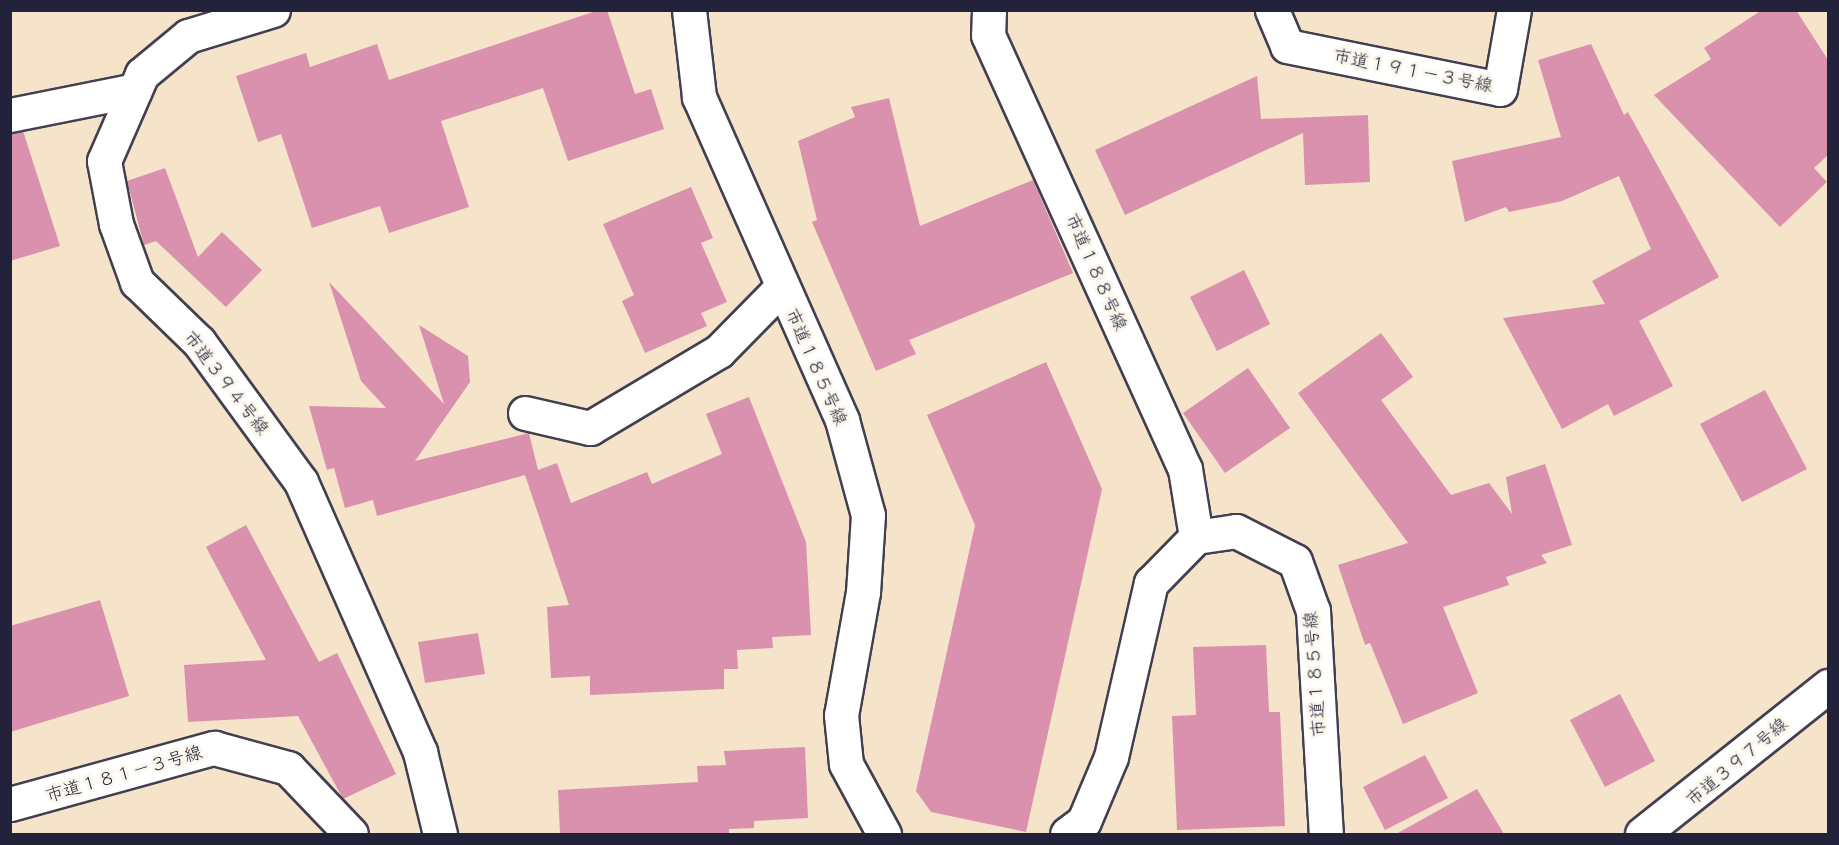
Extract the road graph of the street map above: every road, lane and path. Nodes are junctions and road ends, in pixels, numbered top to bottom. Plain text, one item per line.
1 (273, 10) edge
2 (688, 10) edge
3 (990, 10) edge
4 (1272, 10) edge
5 (1514, 10) edge
6 (135, 90) junction
7 (10, 115) edge
8 (781, 288) junction
9 (525, 413) dead end
10 (1196, 537) junction
11 (1828, 686) edge
12 (10, 804) edge
13 (1675, 825) edge
14 (351, 834) edge
15 (440, 834) edge
16 (884, 834) edge
17 (1067, 834) edge
18 (1326, 834) edge
19 (1642, 834) edge

1 - 6 street, 市道３９４号線
2 - 8 street, 市道１８５号線
3 - 10 street, 市道１８８号線
4 - 5 street, 市道１９１－３号線
6 - 7 street
6 - 15 street, 市道３９４号線
8 - 9 street
8 - 16 street, 市道１８５号線
10 - 17 street
10 - 18 street, 市道１８５号線
11 - 13 street, 市道３９７号線
12 - 14 street, 市道１８１－３号線
13 - 19 street, 市道３９７号線

